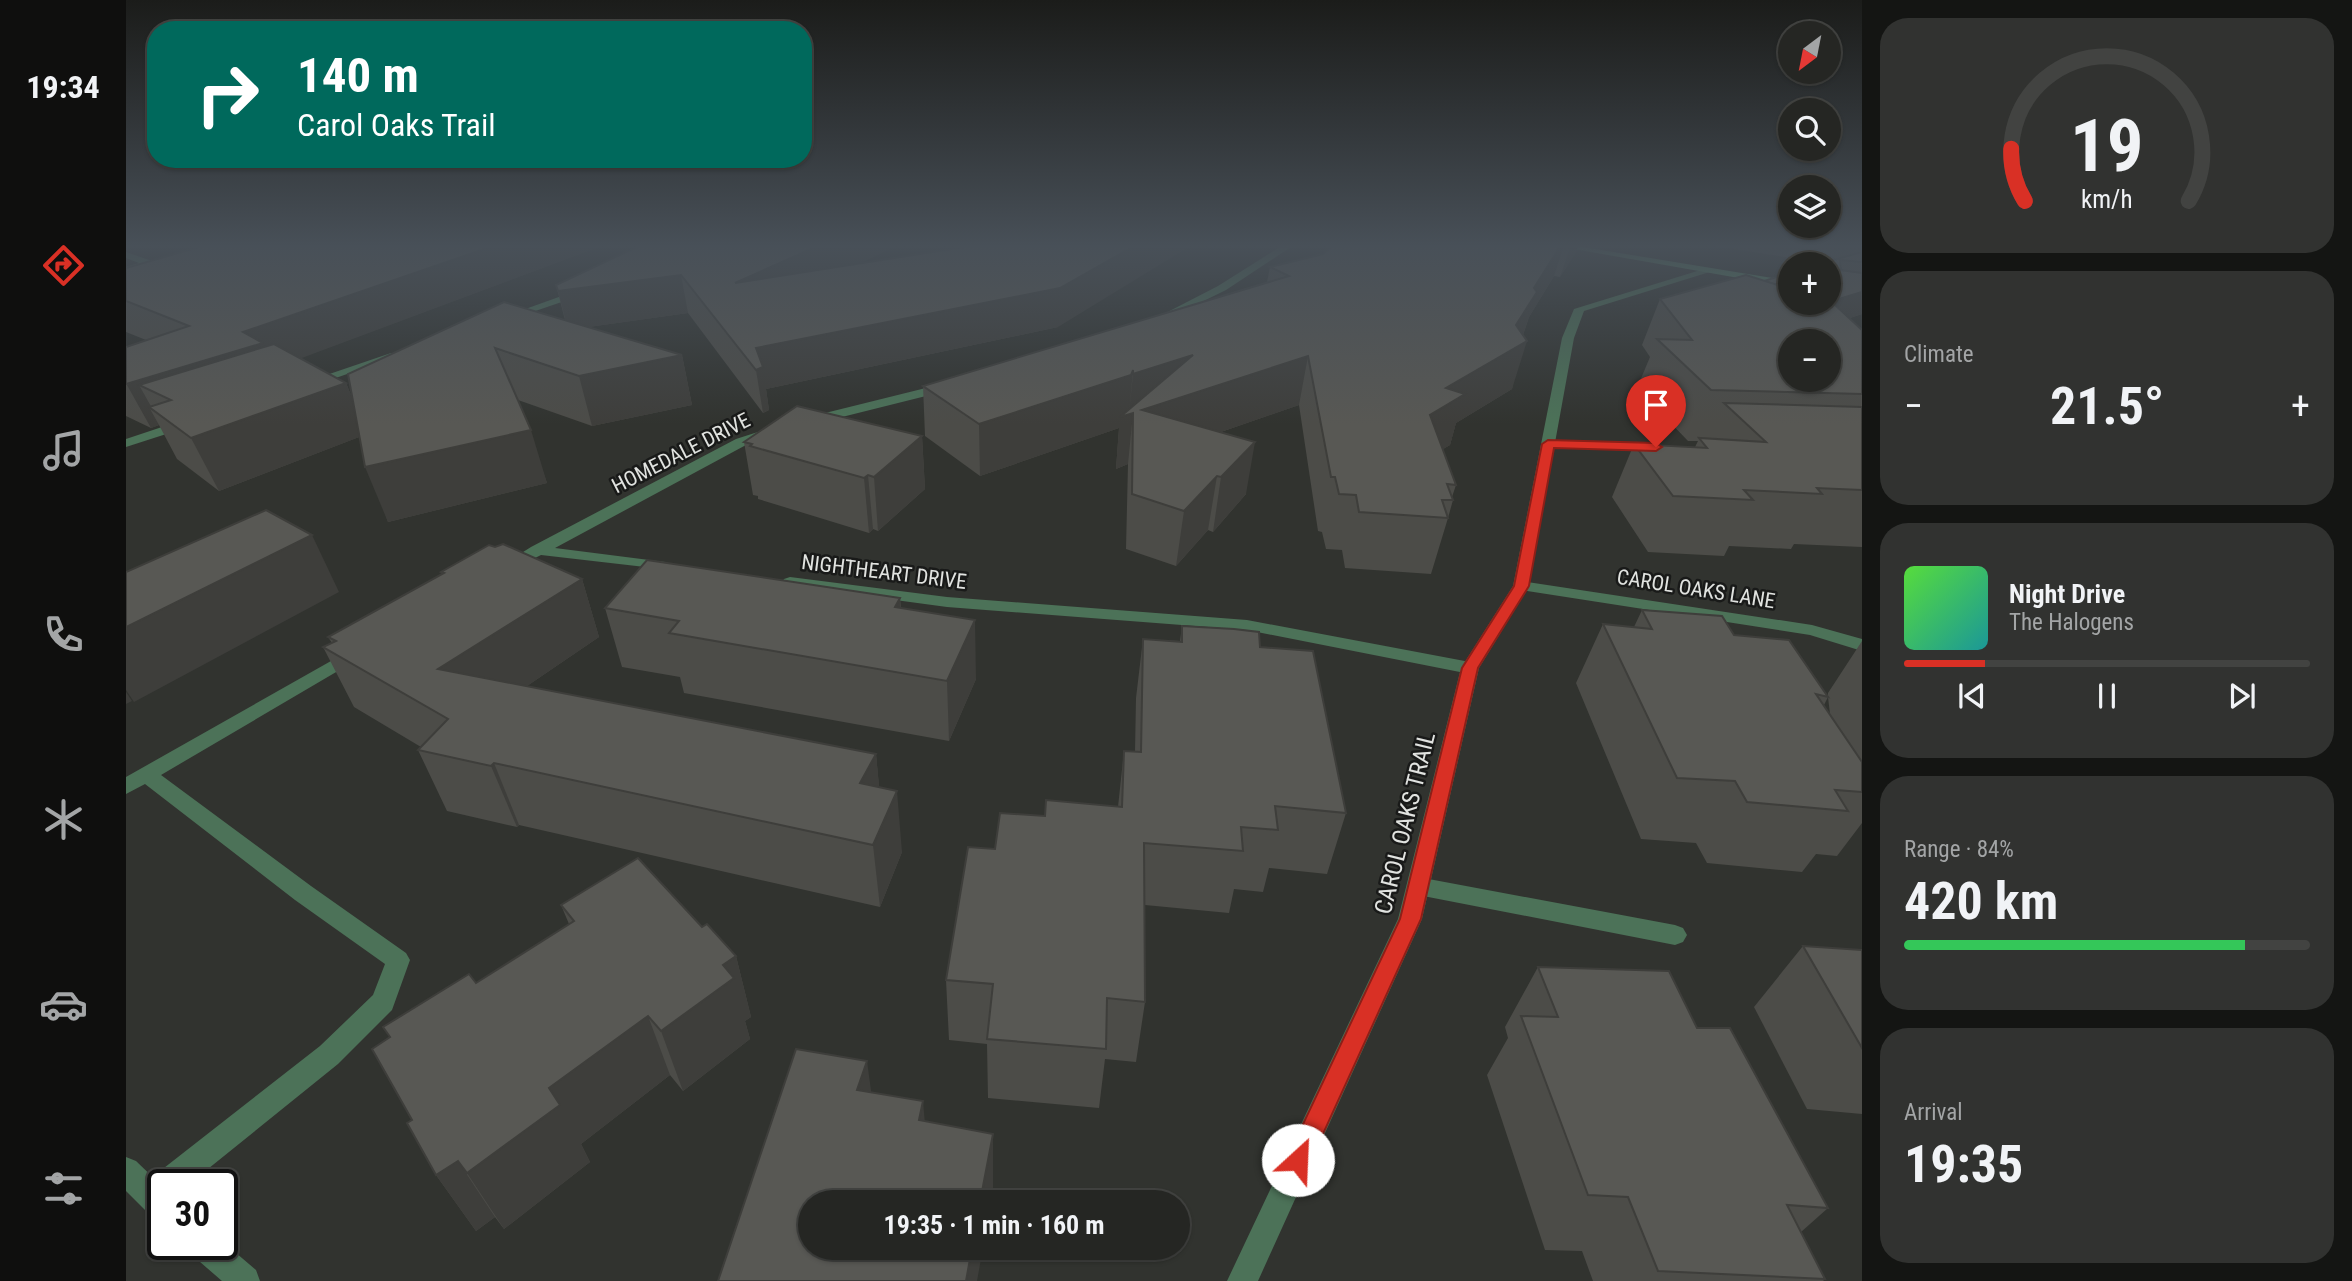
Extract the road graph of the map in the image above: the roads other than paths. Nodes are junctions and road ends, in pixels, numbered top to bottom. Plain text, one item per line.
1 (544, 305) edge
2 (1188, 305) edge
3 (1593, 305) edge
4 (499, 320) edge
5 (1149, 324) edge
6 (408, 351) edge
7 (956, 385) edge
8 (292, 388) edge
9 (190, 422) edge
10 (126, 443) edge
11 (1548, 444) junction
12 (1669, 447) edge
13 (537, 550) junction
14 (686, 569) edge
15 (501, 571) edge
16 (767, 580) edge
17 (1521, 586) junction
18 (370, 645) edge
19 (1862, 645) edge
20 (1470, 668) junction
21 (136, 780) edge
22 (1418, 886) junction
23 (1675, 935) dead end
24 (191, 1169) edge
25 (126, 1171) edge
26 (147, 1185) edge
27 (221, 1260) edge
28 (244, 1281) edge
29 (1242, 1281) edge

1 - 4 street
2 - 5 street
3 - 11 street, CAROL OAKS TRAIL
6 - 8 street
7 - 13 street, HOMEDALE DRIVE
9 - 10 street
11 - 12 street
11 - 17 street, CAROL OAKS TRAIL
13 - 14 street
13 - 15 street, HOMEDALE DRIVE
16 - 20 street, NIGHTHEART DRIVE
17 - 19 street, CAROL OAKS LANE
17 - 20 street, CAROL OAKS TRAIL
18 - 21 street
20 - 22 street, CAROL OAKS TRAIL
21 - 24 street
22 - 23 street
22 - 29 street, CAROL OAKS TRAIL
25 - 26 street
27 - 28 street

